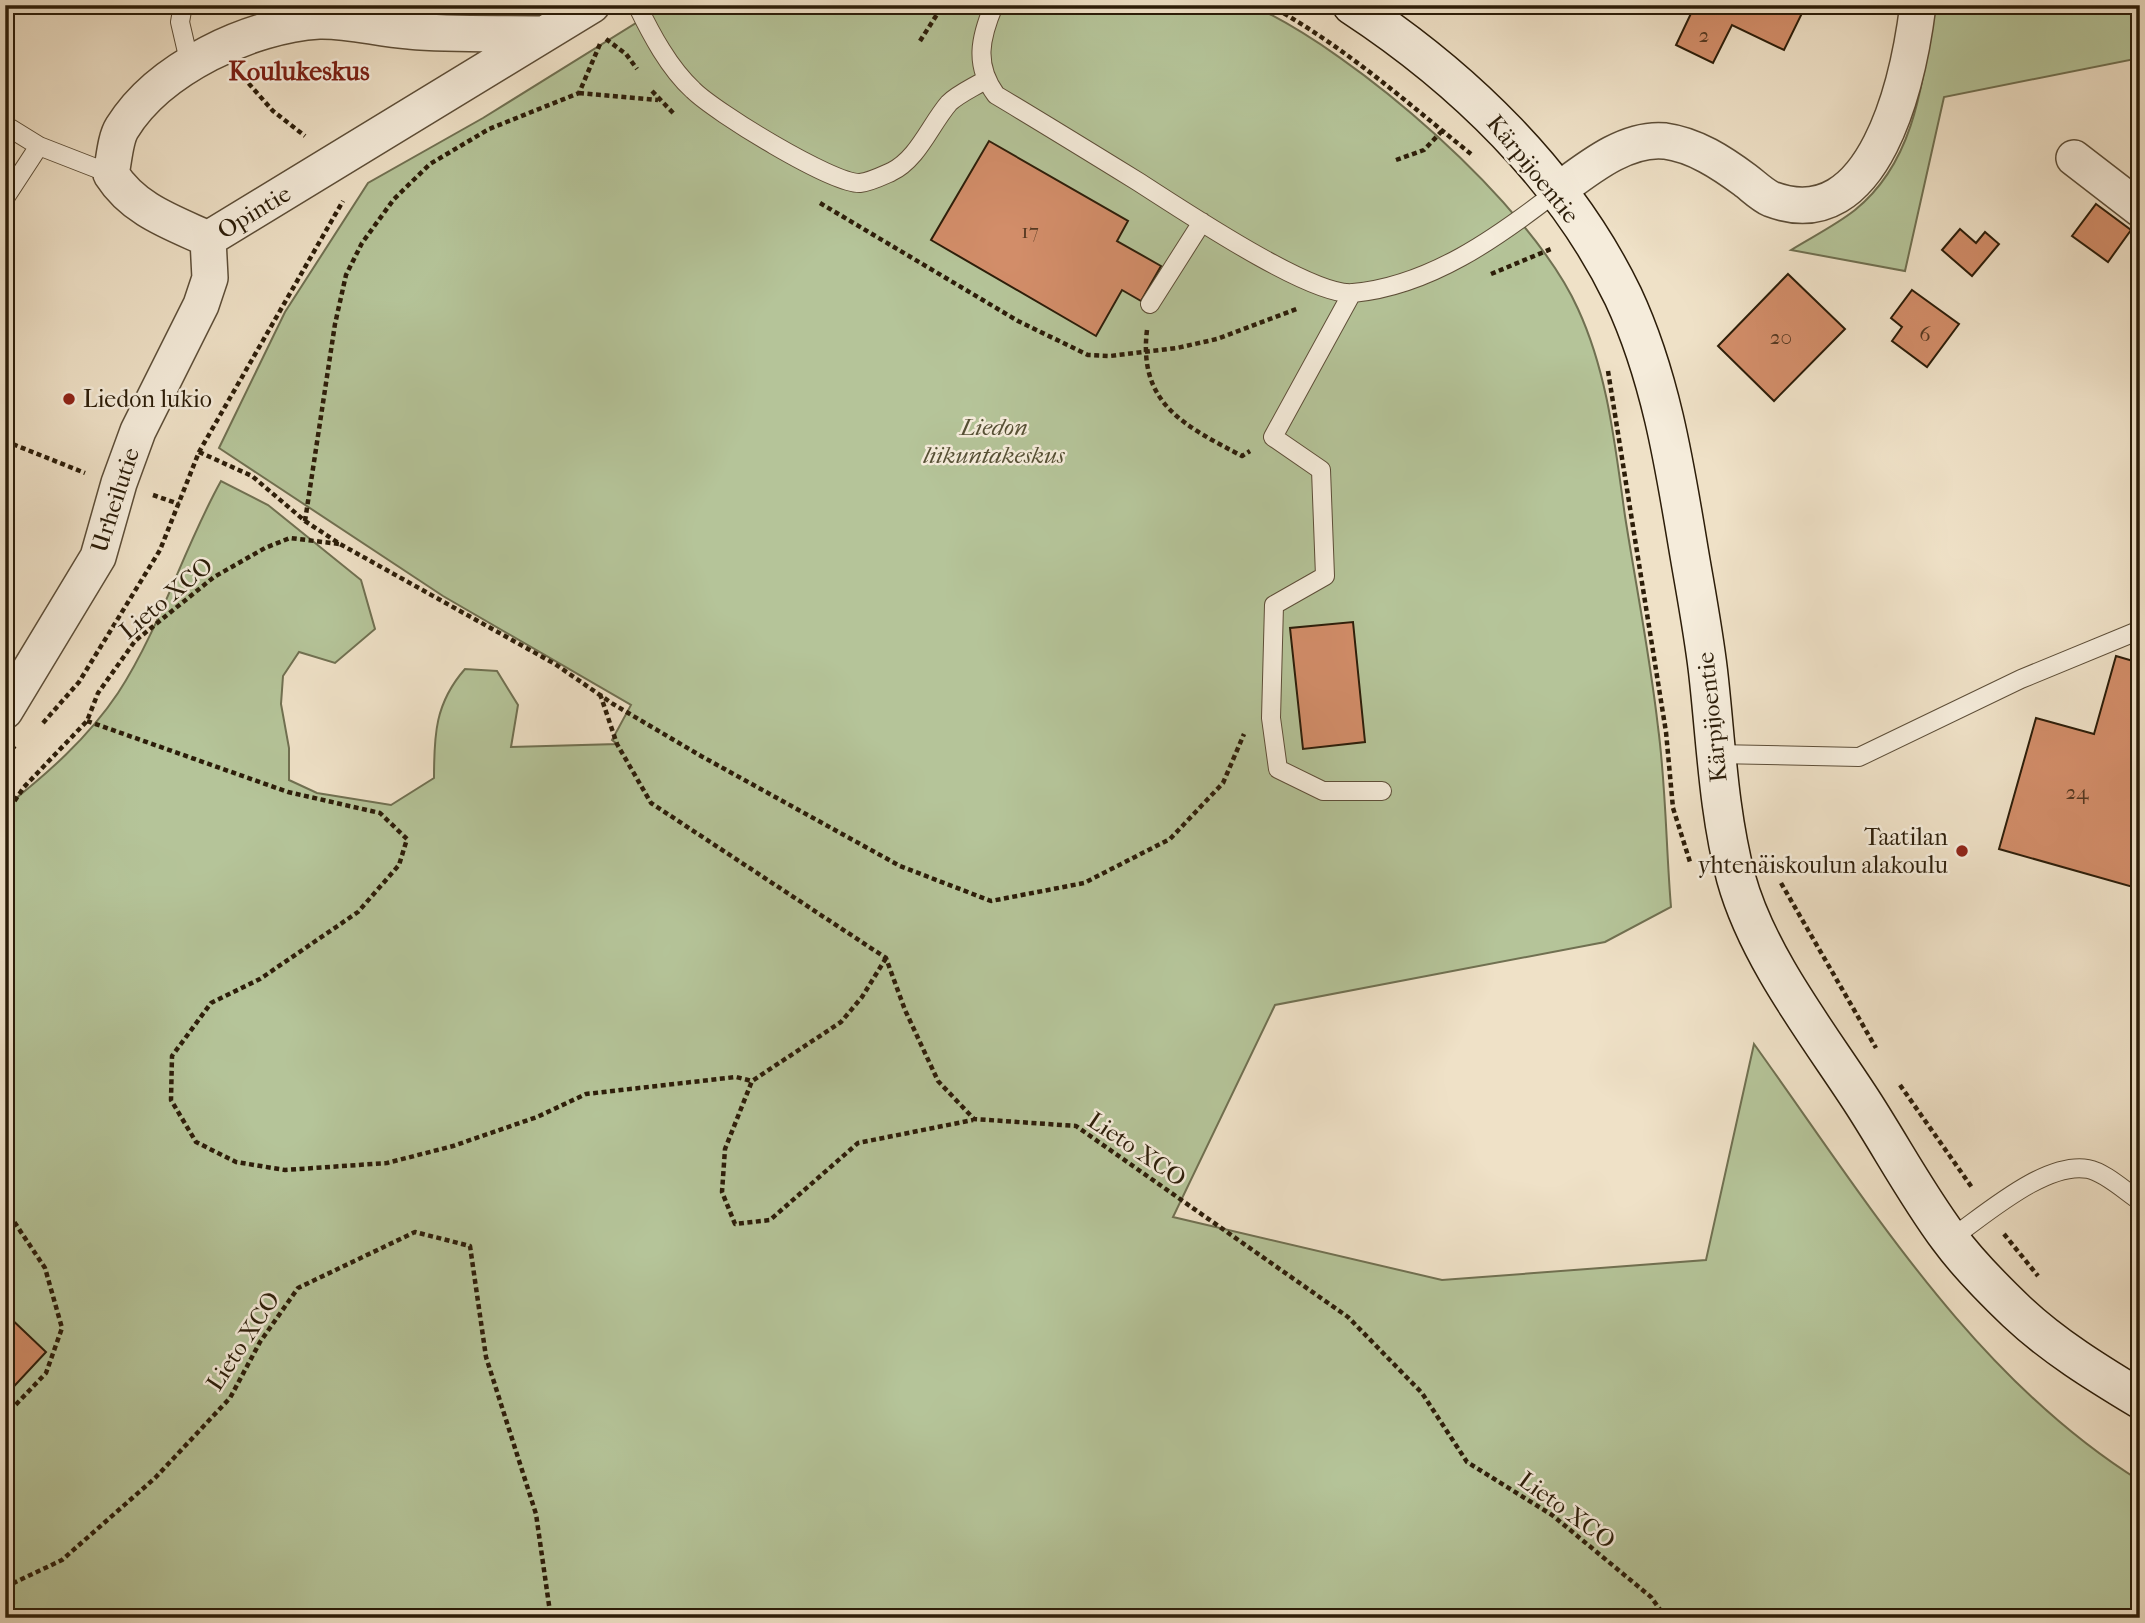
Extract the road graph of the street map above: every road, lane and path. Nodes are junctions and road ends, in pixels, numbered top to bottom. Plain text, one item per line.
1 (183, 5) edge
2 (637, 5) edge
3 (943, 5) edge
4 (994, 5) edge
5 (1269, 5) edge
6 (1352, 5) edge
7 (1918, 5) edge
8 (597, 21) edge
9 (542, 34) junction
10 (920, 41) dead end
11 (591, 44) dead end
12 (626, 54) dead end
13 (190, 65) junction
14 (237, 66) dead end
15 (639, 72) dead end
16 (985, 80) junction
17 (646, 82) dead end
18 (579, 93) junction
19 (659, 100) junction
20 (683, 121) dead end
21 (5, 125) edge
22 (1442, 131) junction
23 (312, 142) dead end
24 (39, 146) junction
25 (2074, 158) dead end
26 (1396, 160) dead end
27 (1479, 160) dead end
28 (111, 174) junction
29 (348, 192) dead end
30 (1556, 192) junction
31 (5, 198) edge
32 (815, 200) dead end
33 (2140, 209) edge
34 (1202, 222) junction
35 (208, 239) junction
36 (1546, 241) dead end
37 (1556, 255) dead end
38 (1325, 289) junction
39 (1352, 293) junction
40 (1150, 304) dead end
41 (1147, 326) dead end
42 (1144, 352) junction
43 (1607, 364) dead end
44 (1273, 437) junction
45 (199, 452) junction
46 (305, 521) junction
47 (340, 544) junction
48 (2140, 630) edge
49 (600, 694) junction
50 (1271, 718) junction
51 (87, 721) junction
52 (15, 725) edge
53 (33, 731) dead end
54 (1715, 754) junction
55 (5, 755) edge
56 (1382, 791) dead end
57 (5, 815) edge
58 (1733, 863) junction
59 (1777, 877) dead end
60 (886, 958) junction
61 (1880, 1056) dead end
62 (1896, 1078) dead end
63 (752, 1081) junction
64 (974, 1119) junction
65 (2140, 1201) edge
66 (5, 1208) edge
67 (1989, 1213) junction
68 (1950, 1240) junction
69 (2048, 1286) dead end
70 (2140, 1399) edge
71 (5, 1416) edge
72 (5, 1587) edge
73 (556, 1618) edge
74 (1666, 1618) edge

1 - 13 lane
2 - 16 lane
3 - 10 path
4 - 16 lane
5 - 22 path
6 - 30 street, Kärpijoentie
7 - 30 street
8 - 9 street, Opintie
8 - 11 path
8 - 18 path
9 - 13 street
9 - 35 street, Opintie
12 - 15 path
13 - 28 street
14 - 23 path
16 - 34 lane
17 - 19 path
18 - 19 path
18 - 46 path
19 - 20 path
21 - 24 lane
22 - 26 path
22 - 27 path
24 - 28 lane
24 - 31 lane
25 - 33 street
28 - 35 street, Opintie
29 - 45 path
30 - 39 lane
30 - 54 street, Kärpijoentie
32 - 42 path
34 - 38 lane
34 - 40 lane
35 - 52 street, Urheilutie
36 - 37 path
38 - 39 lane
38 - 42 path
39 - 44 lane
41 - 42 path
42 - 44 path
43 - 58 path
44 - 50 lane
45 - 46 path
45 - 53 path
46 - 47 path
47 - 49 path
47 - 51 path, Lieto XCO
48 - 54 lane
49 - 50 path
49 - 60 path
50 - 56 lane
51 - 57 path, Lieto XCO
51 - 63 path
52 - 55 path
54 - 58 street, Kärpijoentie
58 - 68 street, Kärpijoentie
59 - 61 path
60 - 63 path
60 - 64 path
62 - 67 path
63 - 64 path, Lieto XCO
64 - 74 path, Lieto XCO
65 - 67 lane
66 - 71 path
67 - 68 lane
67 - 69 path
68 - 70 street, Kärpijoentie
72 - 73 path, Lieto XCO

